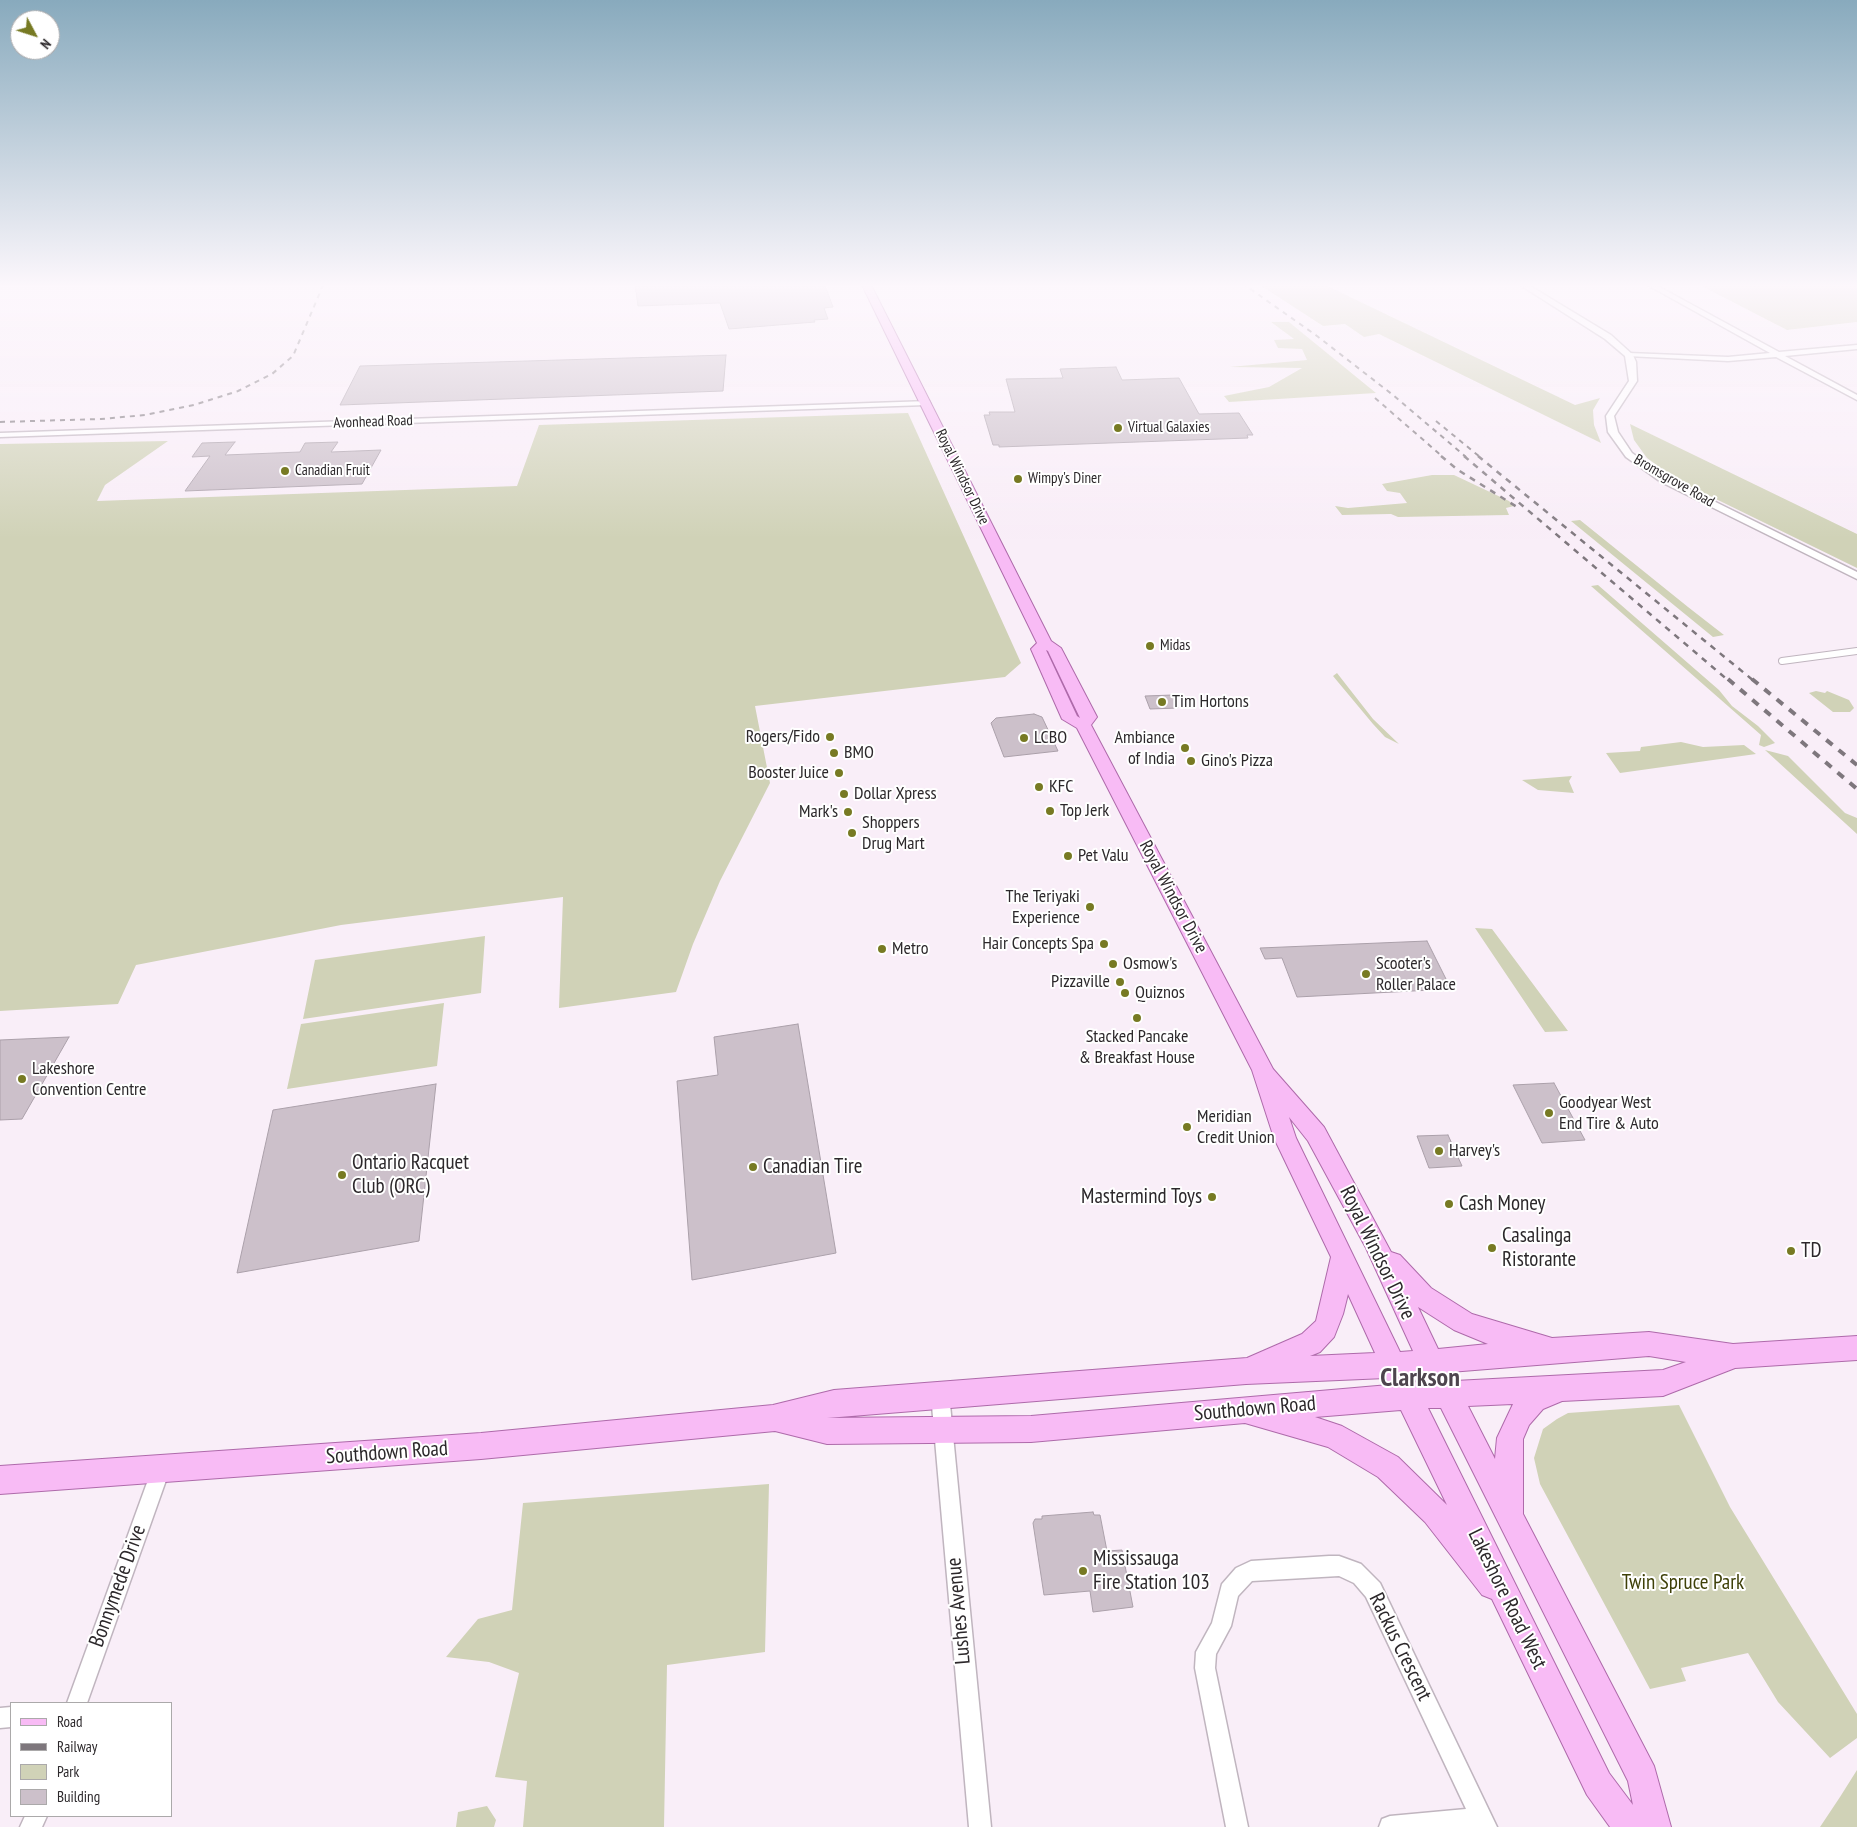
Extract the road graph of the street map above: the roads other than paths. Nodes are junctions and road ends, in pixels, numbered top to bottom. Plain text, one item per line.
1 (908, 368) edge
2 (1632, 368) edge
3 (1803, 368) edge
4 (1857, 398) edge
5 (926, 404) junction
6 (0, 435) edge
7 (1857, 576) edge
8 (1045, 644) joint
9 (1857, 651) edge
10 (1782, 661) dead end
11 (1263, 1070) junction
12 (1374, 1241) junction
13 (1343, 1257) junction
14 (1857, 1348) edge
15 (1556, 1350) junction
16 (1734, 1356) junction
17 (1431, 1362) junction
18 (1393, 1365) junction
19 (1246, 1371) junction
20 (1562, 1389) junction
21 (940, 1394) junction
22 (1448, 1395) junction
23 (1409, 1397) junction
24 (1241, 1410) junction
25 (773, 1418) junction
26 (943, 1430) junction
27 (161, 1468) junction
28 (0, 1480) edge
29 (1511, 1519) junction
30 (1515, 1615) junction
31 (77, 1702) edge
32 (1484, 1822) edge
33 (980, 1827) edge
34 (1238, 1827) edge
35 (1390, 1827) edge
36 (1630, 1827) edge
37 (1655, 1827) edge

1 - 5 main road, Royal Windsor Drive
2 - 7 street, Bromsgrove Road
3 - 4 street
5 - 6 street, Avonhead Road
5 - 8 main road, Royal Windsor Drive
8 - 11 main road, Royal Windsor Drive
9 - 10 street
11 - 12 main road, Royal Windsor Drive
11 - 13 main road, Royal Windsor Drive
12 - 15 main road
12 - 17 main road, Royal Windsor Drive
13 - 18 main road, Royal Windsor Drive
13 - 19 main road
14 - 16 main road, Southdown Road
15 - 16 main road, Southdown Road
15 - 17 main road, Southdown Road
16 - 20 main road, Southdown Road
17 - 18 main road, Southdown Road
17 - 22 main road, Royal Windsor Drive
18 - 19 main road, Southdown Road
18 - 23 main road, Lakeshore Road West
19 - 21 main road, Southdown Road
20 - 22 main road, Southdown Road
20 - 29 main road
21 - 25 main road, Southdown Road
21 - 26 street, Lushes Avenue
22 - 23 main road, Southdown Road
22 - 29 main road, Lakeshore Road West
23 - 24 main road, Southdown Road
23 - 30 main road, Lakeshore Road West
24 - 26 main road, Southdown Road
24 - 30 main road
25 - 26 main road, Southdown Road
25 - 27 main road, Southdown Road
26 - 33 street, Lushes Avenue
27 - 28 main road, Southdown Road
27 - 31 street, Bonnymede Drive
29 - 37 main road, Lakeshore Road West
30 - 36 main road, Lakeshore Road West
32 - 34 street, Rackus Crescent
32 - 35 street

